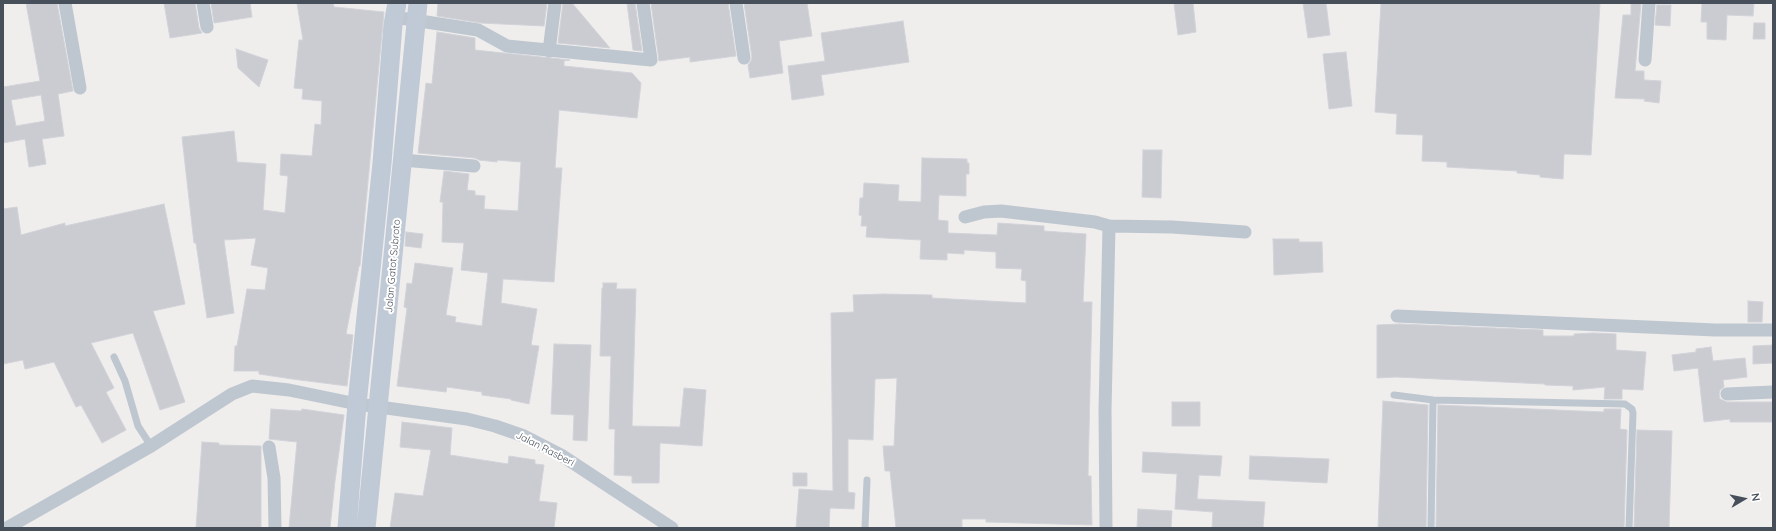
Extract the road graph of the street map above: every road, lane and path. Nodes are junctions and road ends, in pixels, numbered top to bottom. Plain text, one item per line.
1 (65, 3) edge
2 (203, 3) edge
3 (555, 3) edge
4 (643, 3) edge
5 (736, 3) edge
6 (1649, 3) edge
7 (396, 10) edge
8 (417, 12) edge
9 (207, 27) dead end
10 (549, 51) junction
11 (744, 58) dead end
12 (1646, 60) dead end
13 (80, 88) dead end
14 (402, 160) junction
15 (474, 166) dead end
16 (965, 216) dead end
17 (1108, 226) junction
18 (1245, 232) dead end
19 (1397, 316) dead end
20 (1773, 330) edge
21 (114, 357) dead end
22 (1773, 392) edge
23 (1727, 394) dead end
24 (1394, 395) dead end
25 (1433, 400) junction
26 (357, 404) junction
27 (378, 406) junction
28 (151, 446) junction
29 (269, 447) dead end
30 (867, 480) dead end
31 (7, 528) edge
32 (275, 528) edge
33 (347, 528) edge
34 (366, 528) edge
35 (672, 528) edge
36 (865, 528) edge
37 (1106, 528) edge
38 (1431, 528) edge
39 (1629, 528) edge

1 - 13 street
2 - 9 street
3 - 10 street
4 - 10 street
5 - 11 street
6 - 12 street
7 - 8 street
7 - 26 main road
8 - 10 street
8 - 14 main road, Jalan Gatot Subroto
14 - 15 street
14 - 27 main road, Jalan Gatot Subroto
16 - 17 street
17 - 18 street
17 - 37 street
19 - 20 street
21 - 28 lane
22 - 23 street
24 - 25 lane
25 - 38 lane
25 - 39 lane
26 - 27 street, Jalan Rasberi
26 - 28 street, Jalan Rasberi
26 - 33 main road
27 - 34 main road, Jalan Gatot Subroto
27 - 35 street, Jalan Rasberi
28 - 31 street, Jalan Rasberi
29 - 32 street
30 - 36 lane

